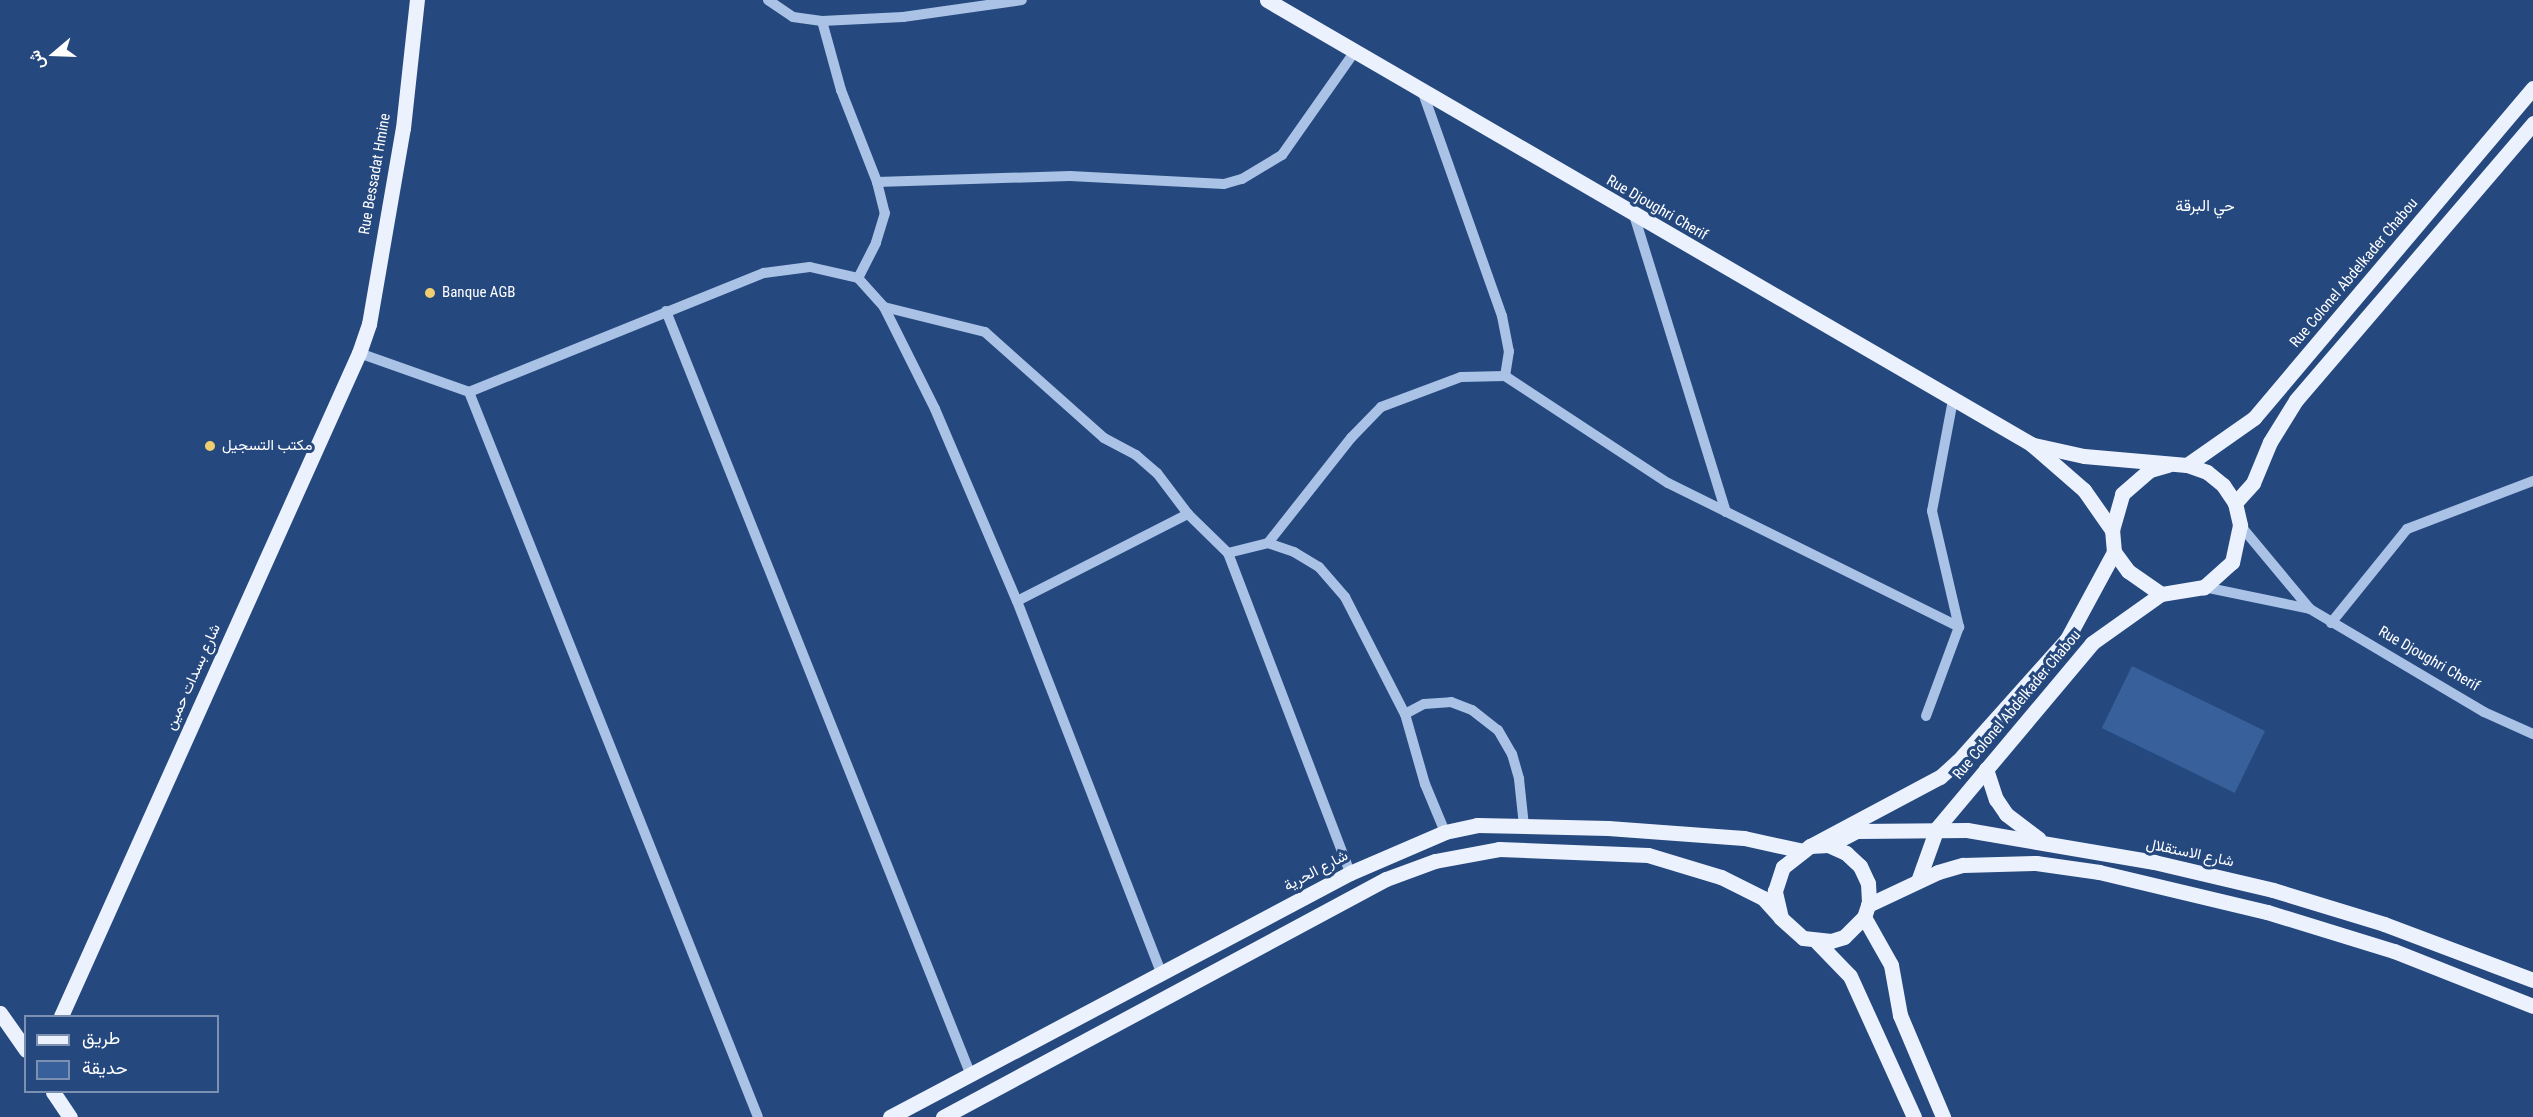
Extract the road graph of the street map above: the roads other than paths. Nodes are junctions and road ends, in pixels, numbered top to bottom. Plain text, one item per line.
1 (417, 0) edge
2 (768, 0) edge
3 (1022, 0) edge
4 (1268, 0) edge
5 (822, 21) junction
6 (1354, 51) junction
7 (2533, 88) edge
8 (1423, 93) junction
9 (2533, 123) edge
10 (877, 182) junction
11 (1634, 215) junction
12 (858, 278) junction
13 (884, 307) junction
14 (666, 311) junction
15 (360, 353) junction
16 (1505, 376) junction
17 (469, 392) junction
18 (1953, 400) junction
19 (2031, 444) junction
20 (2168, 465) junction
21 (2187, 465) junction
22 (2533, 481) edge
23 (2235, 503) junction
24 (1726, 512) junction
25 (1188, 514) junction
26 (2240, 525) junction
27 (2112, 530) junction
28 (1268, 543) junction
29 (1228, 552) junction
30 (2114, 552) junction
31 (2204, 587) junction
32 (2161, 594) junction
33 (1017, 601) junction
34 (2310, 609) junction
35 (2331, 623) junction
36 (1959, 627) junction
37 (1405, 714) junction
38 (1926, 716) dead end
39 (2533, 734) edge
40 (1986, 769) junction
41 (1524, 826) junction
42 (1937, 828) junction
43 (1445, 831) junction
44 (2044, 842) junction
45 (1828, 845) junction
46 (1806, 848) junction
47 (1350, 873) junction
48 (1918, 881) junction
49 (1866, 911) junction
50 (1781, 918) junction
51 (1816, 942) junction
52 (1162, 974) junction
53 (2533, 980) edge
54 (2533, 1006) edge
55 (0, 1013) edge
56 (62, 1015) edge
57 (24, 1047) edge
58 (970, 1073) junction
59 (54, 1093) edge
60 (70, 1117) edge
61 (758, 1117) edge
62 (890, 1117) edge
63 (943, 1117) edge
64 (1914, 1117) edge
65 (1943, 1117) edge

1 - 15 main road, Rue Bessadat Hmine
2 - 5 street
3 - 5 street
4 - 6 main road, Rue Djoughri Cherif
5 - 10 street
6 - 8 main road, Rue Djoughri Cherif
6 - 10 street
7 - 21 main road, Rue Colonel Abdelkader Chabou
8 - 11 main road, Rue Djoughri Cherif
8 - 16 street
9 - 23 main road
10 - 12 street
11 - 18 main road, Rue Djoughri Cherif
11 - 24 street
12 - 13 street
12 - 14 street
13 - 25 street
13 - 33 street
14 - 17 street
14 - 58 street
15 - 17 street
15 - 56 main road, شارع بسدات حمين
16 - 24 street
16 - 28 street
17 - 61 street
18 - 19 main road, Rue Djoughri Cherif
18 - 36 street
19 - 20 main road
19 - 27 main road
20 - 21 main road
20 - 27 main road
21 - 23 main road
22 - 35 street
23 - 26 main road
24 - 36 street
25 - 29 street
25 - 33 street
26 - 31 main road
26 - 34 street
27 - 30 main road
28 - 29 street
28 - 37 street
29 - 47 street
30 - 32 main road
30 - 46 main road, Rue Colonel Abdelkader Chabou
31 - 32 main road
31 - 34 street
32 - 40 main road, Rue Colonel Abdelkader Chabou
33 - 52 street
34 - 35 street, Rue Djoughri Cherif
35 - 39 street, Rue Djoughri Cherif
36 - 38 street
37 - 41 street
37 - 43 street
40 - 42 main road, Rue Colonel Abdelkader Chabou
40 - 44 main road
41 - 43 main road, شارع الحرية
41 - 46 main road, شارع الحرية
42 - 44 main road, شارع الاستقلال
42 - 45 main road, شارع الاستقلال
42 - 48 main road, Rue Colonel Abdelkader Chabou
43 - 47 main road, شارع الحرية
44 - 53 main road, شارع الاستقلال
45 - 46 main road
45 - 49 main road
46 - 50 main road
47 - 52 main road, شارع الحرية
48 - 49 main road
48 - 54 main road
49 - 51 main road
49 - 65 main road
50 - 51 main road
50 - 63 main road
51 - 64 main road
52 - 58 main road, شارع الحرية
55 - 57 main road
58 - 62 main road, شارع الحرية
59 - 60 main road

